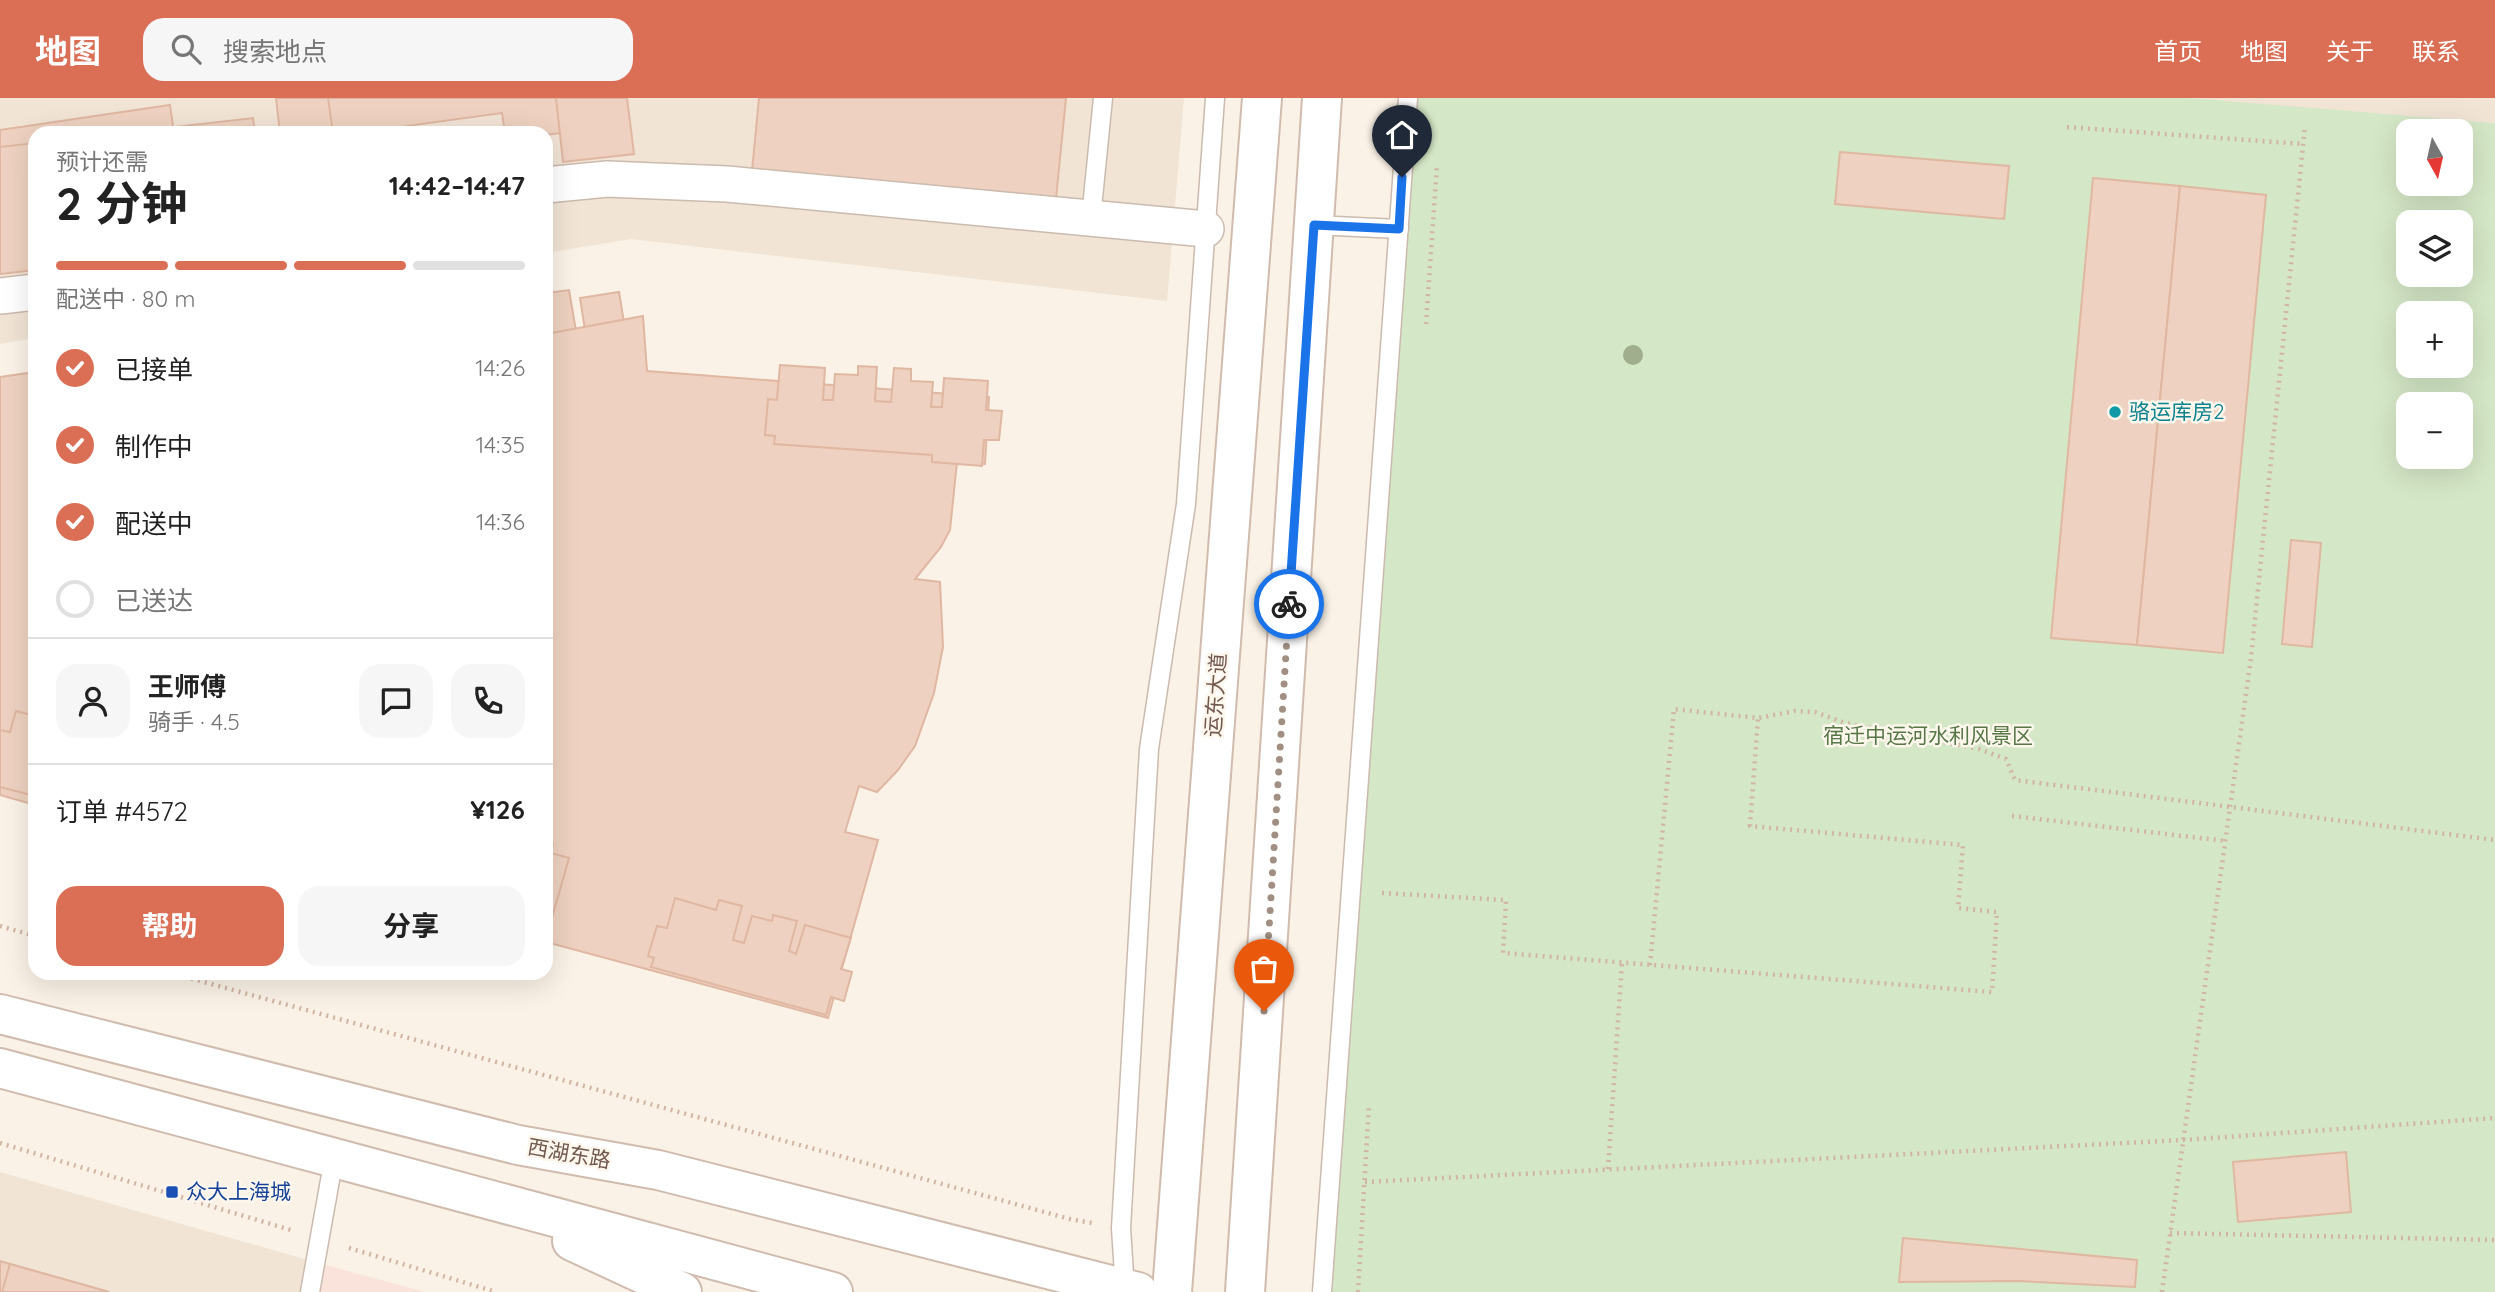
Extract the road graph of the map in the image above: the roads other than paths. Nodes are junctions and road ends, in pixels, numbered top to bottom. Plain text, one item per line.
1 (1103, 98) edge
2 (1215, 98) edge
3 (1262, 98) edge
4 (1322, 98) edge
5 (1408, 98) edge
6 (553, 184) edge
7 (1091, 218) junction
8 (1314, 225) junction
9 (1206, 229) junction
10 (1399, 229) junction
11 (28, 293) edge
12 (0, 296) edge
13 (0, 1014) edge
14 (0, 1068) edge
15 (334, 1158) junction
16 (474, 1196) junction
17 (1129, 1291) edge
18 (310, 1292) edge
19 (682, 1292) edge
20 (833, 1292) edge
21 (1172, 1292) edge
22 (1245, 1292) edge
23 (1322, 1292) edge

1 - 7 lane
2 - 9 lane
3 - 21 main road, 运东大道
4 - 8 main road
5 - 10 lane
6 - 7 street
7 - 9 street
8 - 10 lane
8 - 22 main road
9 - 17 lane
10 - 23 lane
11 - 12 street
13 - 17 main road, 西湖东路
14 - 15 main road
15 - 16 main road
15 - 18 lane
16 - 19 main road
16 - 20 main road

